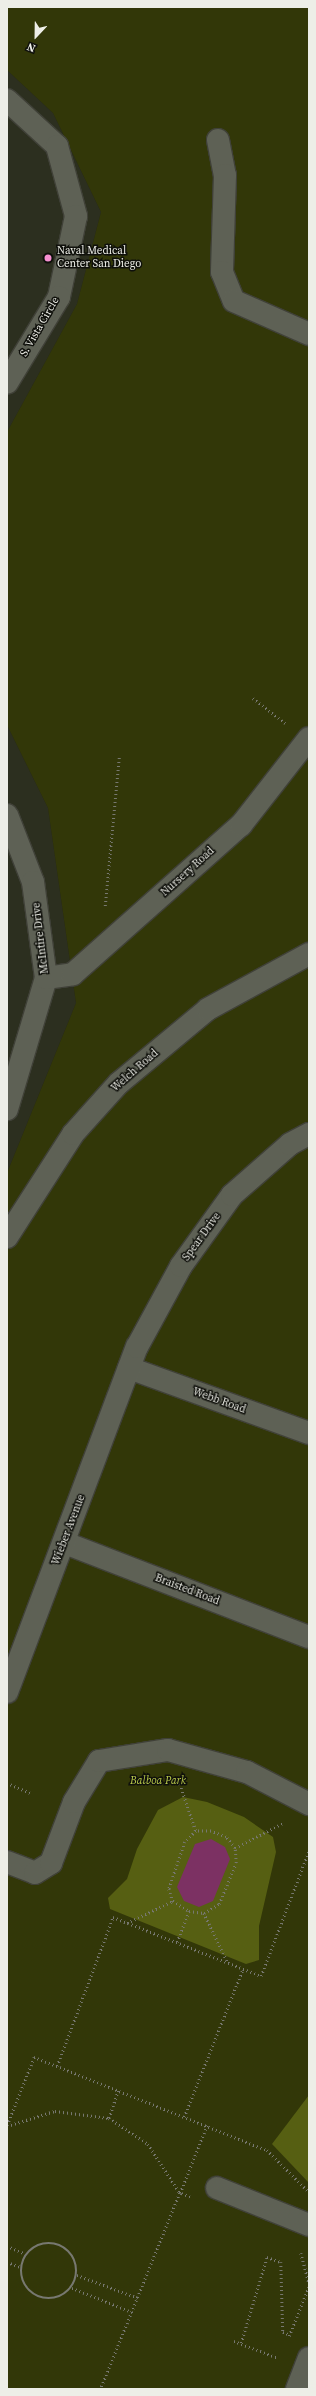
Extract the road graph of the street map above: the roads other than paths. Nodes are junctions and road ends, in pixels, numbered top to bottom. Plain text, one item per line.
1 (7, 100) edge
2 (218, 140) dead end
3 (309, 334) edge
4 (7, 383) edge
5 (309, 738) edge
6 (7, 815) edge
7 (309, 954) edge
8 (46, 978) junction
9 (7, 1109) edge
10 (309, 1134) edge
11 (7, 1238) edge
12 (129, 1368) junction
13 (309, 1433) edge
14 (65, 1543) junction
15 (309, 1637) edge
16 (7, 1692) edge
17 (309, 1804) edge
18 (7, 1862) edge
19 (217, 2188) dead end
20 (309, 2225) edge
21 (309, 2358) edge
22 (297, 2389) edge

1 - 4 street, S. Vista Circle
2 - 3 street
5 - 8 street, Nursery Road
6 - 8 street, McIntire Drive
7 - 11 street, Welch Road
8 - 9 street, McIntire Drive
10 - 12 street, Spear Drive
12 - 13 street, Webb Road
12 - 14 street, Wieber Avenue
14 - 15 street, Braisted Road
14 - 16 street, Wieber Avenue
17 - 18 street
19 - 20 street
21 - 22 street

